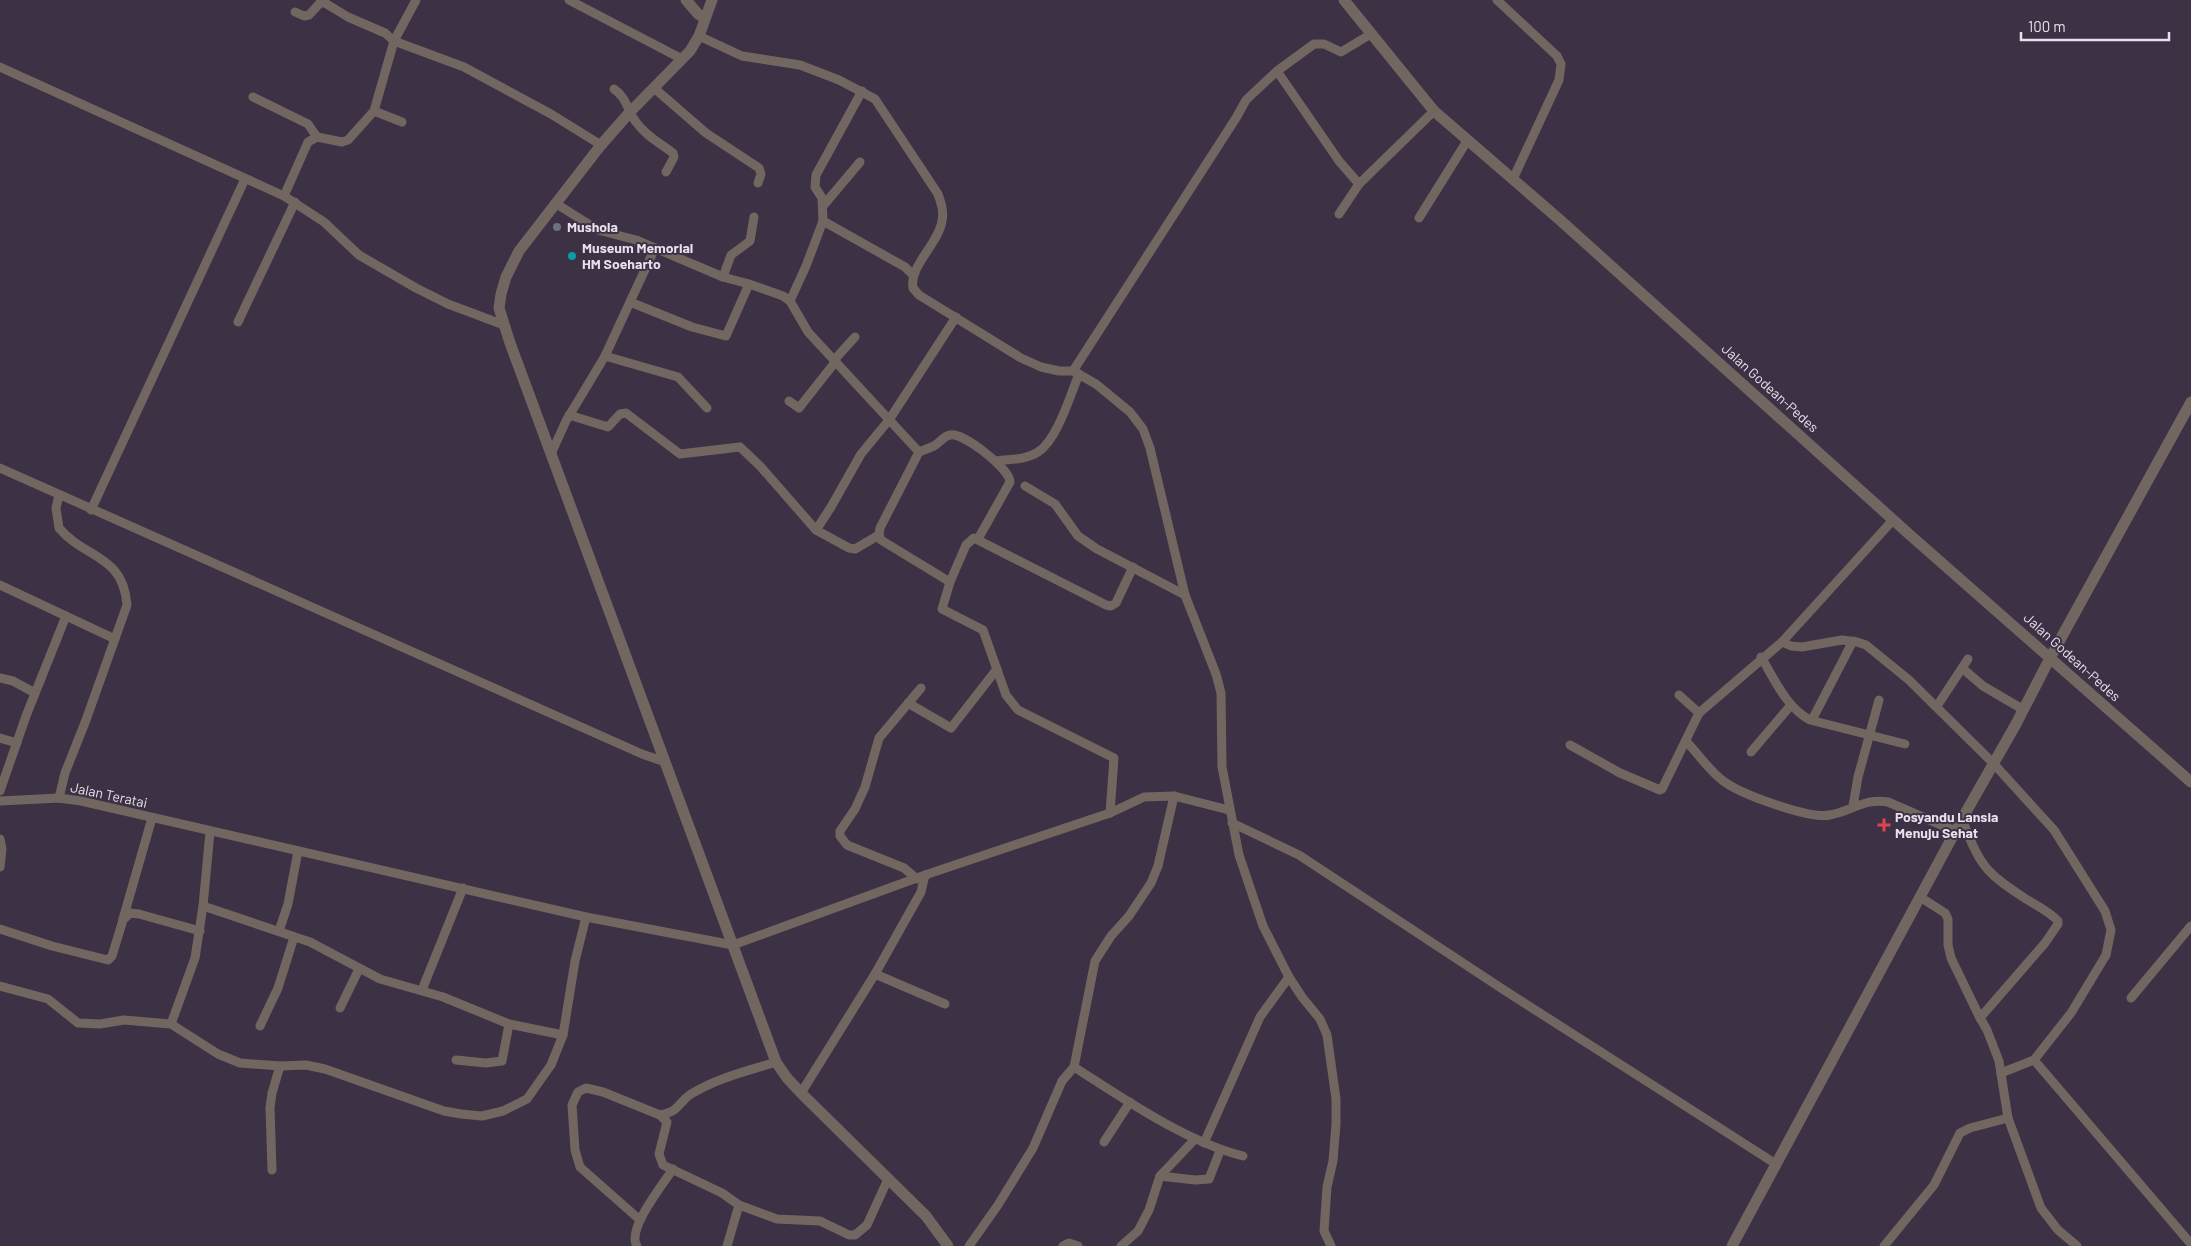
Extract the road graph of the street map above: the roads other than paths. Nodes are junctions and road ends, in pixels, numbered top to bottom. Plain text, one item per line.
1 (416, 0) edge
2 (569, 0) edge
3 (686, 0) edge
4 (712, 0) edge
5 (1344, 0) edge
6 (1497, 0) edge
7 (295, 12) dead end
8 (704, 17) junction
9 (1371, 34) junction
10 (699, 36) junction
11 (394, 41) junction
12 (682, 59) junction
13 (0, 67) edge
14 (1277, 71) junction
15 (654, 88) junction
16 (614, 89) dead end
17 (862, 91) junction
18 (253, 97) dead end
19 (374, 111) junction
20 (1434, 111) junction
21 (630, 112) junction
22 (402, 122) dead end
23 (317, 137) junction
24 (1467, 141) junction
25 (601, 145) junction
26 (860, 162) dead end
27 (666, 172) dead end
28 (245, 179) junction
29 (1513, 179) junction
30 (758, 183) dead end
31 (1360, 184) junction
32 (284, 196) junction
33 (296, 202) junction
34 (555, 203) junction
35 (823, 206) junction
36 (1339, 214) dead end
37 (754, 217) dead end
38 (1419, 218) dead end
39 (822, 221) junction
40 (654, 248) junction
41 (913, 275) junction
42 (723, 277) junction
43 (749, 284) junction
44 (790, 301) junction
45 (630, 302) junction
46 (956, 317) junction
47 (238, 322) dead end
48 (504, 325) junction
49 (855, 337) dead end
50 (605, 356) junction
51 (836, 360) junction
52 (1076, 372) junction
53 (789, 401) dead end
54 (2191, 402) edge
55 (707, 408) dead end
56 (569, 415) junction
57 (890, 420) junction
58 (919, 452) junction
59 (551, 454) junction
60 (997, 461) junction
61 (0, 468) edge
62 (1025, 486) dead end
63 (58, 495) junction
64 (92, 510) junction
65 (1893, 520) junction
66 (816, 530) junction
67 (879, 535) junction
68 (978, 539) junction
69 (1133, 567) junction
70 (950, 582) junction
71 (0, 585) edge
72 (1186, 595) junction
73 (66, 616) junction
74 (114, 639) junction
75 (1853, 641) junction
76 (1782, 642) junction
77 (1761, 658) junction
78 (2050, 658) junction
79 (1968, 659) dead end
80 (1962, 668) junction
81 (997, 669) junction
82 (0, 678) edge
83 (921, 688) dead end
84 (35, 693) junction
85 (1679, 695) dead end
86 (1879, 700) dead end
87 (908, 703) junction
88 (1791, 705) junction
89 (1937, 706) junction
90 (2024, 710) junction
91 (1699, 713) junction
92 (1812, 720) junction
93 (1869, 735) junction
94 (0, 738) edge
95 (1686, 741) junction
96 (17, 743) junction
97 (1905, 744) dead end
98 (1570, 745) dead end
99 (1751, 752) dead end
100 (665, 762) junction
101 (1993, 763) junction
102 (2191, 782) edge
103 (0, 791) edge
104 (1174, 796) junction
105 (59, 798) junction
106 (0, 801) edge
107 (1853, 806) junction
108 (1229, 810) junction
109 (1110, 813) junction
110 (152, 818) junction
111 (1962, 819) junction
112 (1232, 823) junction
113 (1956, 831) junction
114 (210, 832) junction
115 (0, 839) edge
116 (298, 851) junction
117 (0, 867) edge
118 (921, 877) junction
119 (462, 888) junction
120 (1920, 897) junction
121 (203, 906) junction
122 (586, 917) junction
123 (123, 920) junction
124 (2191, 926) edge
125 (0, 929) edge
126 (200, 931) junction
127 (279, 931) junction
128 (294, 937) junction
129 (733, 945) junction
130 (359, 969) junction
131 (875, 974) junction
132 (1288, 977) junction
133 (0, 986) edge
134 (422, 990) junction
135 (2131, 998) dead end
136 (945, 1004) dead end
137 (340, 1008) dead end
138 (1980, 1018) junction
139 (171, 1024) junction
140 (509, 1024) junction
141 (260, 1026) dead end
142 (562, 1035) junction
143 (456, 1060) dead end
144 (2034, 1060) junction
145 (776, 1062) junction
146 (280, 1066) junction
147 (1074, 1067) junction
148 (2001, 1073) junction
149 (801, 1093) junction
150 (1130, 1102) junction
151 (660, 1115) junction
152 (2008, 1118) junction
153 (1199, 1141) junction
154 (1104, 1142) dead end
155 (1220, 1150) junction
156 (1243, 1156) dead end
157 (1776, 1164) junction
158 (673, 1169) junction
159 (272, 1170) dead end
160 (1160, 1176) junction
161 (888, 1179) junction
162 (738, 1205) junction
163 (640, 1220) junction
164 (2191, 1244) edge
165 (1735, 1245) edge
166 (637, 1246) edge
167 (727, 1246) edge
168 (948, 1246) edge
169 (969, 1246) edge
170 (1062, 1246) edge
171 (1078, 1246) edge
172 (1121, 1246) edge
173 (1331, 1246) edge
174 (1884, 1246) edge
175 (2077, 1246) edge

1 - 11 street
2 - 12 street
3 - 8 street
4 - 8 street
5 - 9 street, Jalan Godean-Pedes
6 - 29 street
7 - 11 street
8 - 10 street
9 - 14 street
9 - 20 street, Jalan Godean-Pedes
10 - 12 street
10 - 17 street
11 - 19 street
11 - 25 street
12 - 15 street
13 - 28 street
14 - 31 street
14 - 52 street
15 - 21 street
15 - 30 street
16 - 21 street
17 - 35 street
17 - 41 street
18 - 23 street
19 - 22 street
19 - 23 street
20 - 24 street, Jalan Godean-Pedes
20 - 31 street
21 - 25 street
21 - 27 street
23 - 32 street
24 - 29 street, Jalan Godean-Pedes
24 - 38 street
25 - 34 street
26 - 35 street
28 - 32 street
28 - 64 street
29 - 65 street, Jalan Godean-Pedes
31 - 36 street
32 - 33 street
33 - 47 street
33 - 48 street
34 - 40 street
34 - 48 street
35 - 39 street
37 - 42 street
39 - 41 street
39 - 44 street
40 - 42 street
40 - 45 street
41 - 46 street
42 - 43 street
43 - 44 street
43 - 45 street
44 - 51 street
45 - 50 street
46 - 52 street
46 - 57 street
48 - 59 street
49 - 51 street
50 - 55 street
50 - 56 street
51 - 53 street
51 - 57 street
52 - 60 street
52 - 72 street
54 - 78 street
56 - 59 street
56 - 66 street
57 - 58 street
57 - 66 street
58 - 60 street
58 - 67 street
59 - 100 street
60 - 68 street
61 - 63 street
62 - 69 street
63 - 64 street
63 - 74 street
64 - 100 street
65 - 76 street
65 - 78 street, Jalan Godean-Pedes
66 - 67 street
67 - 70 street
68 - 69 street
68 - 70 street
69 - 72 street
70 - 81 street
71 - 73 street
72 - 108 street
73 - 74 street
73 - 84 street
74 - 105 street
75 - 76 street
75 - 89 street
75 - 92 street
76 - 77 street
77 - 88 street
77 - 91 street
78 - 90 street
78 - 102 street, Jalan Godean-Pedes
79 - 80 street
80 - 89 street
80 - 90 street
81 - 87 street
81 - 109 street
82 - 84 street
83 - 87 street
84 - 96 street
85 - 91 street
86 - 93 street
87 - 118 street
88 - 92 street
88 - 99 street
89 - 101 street
90 - 101 street
91 - 95 street
92 - 93 street
93 - 97 street
93 - 107 street
94 - 96 street
95 - 98 street
95 - 107 street
96 - 103 street
100 - 129 street
101 - 111 street
101 - 144 street
104 - 108 street
104 - 109 street
104 - 147 street
105 - 106 street, Jalan Teratai
105 - 110 street, Jalan Teratai
107 - 113 street
108 - 112 street
109 - 118 street
110 - 114 street, Jalan Teratai
110 - 123 street
111 - 113 street
111 - 138 street
112 - 132 street
112 - 157 street
113 - 120 street
114 - 116 street, Jalan Teratai
114 - 121 street
115 - 117 street
116 - 119 street, Jalan Teratai
116 - 127 street
118 - 129 street
118 - 131 street
119 - 122 street, Jalan Teratai
119 - 134 street
120 - 138 street
120 - 157 street
121 - 126 street
121 - 127 street
122 - 129 street, Jalan Teratai
122 - 142 street
123 - 125 street
123 - 126 street
124 - 135 street
126 - 139 street
127 - 128 street
128 - 130 street
128 - 141 street
129 - 145 street
130 - 134 street
130 - 137 street
131 - 136 street
131 - 149 street
132 - 153 street
132 - 173 street
133 - 139 street
134 - 140 street
138 - 148 street
139 - 146 street
140 - 142 street
140 - 143 street
142 - 146 street
144 - 148 street
144 - 164 street
145 - 149 street
145 - 151 street
146 - 159 street
147 - 150 street
147 - 169 street
148 - 152 street
149 - 161 street
150 - 153 street
150 - 154 street
151 - 158 street
151 - 163 street
152 - 174 street
152 - 175 street
153 - 155 street
153 - 160 street
155 - 156 street
155 - 160 street
157 - 165 street
158 - 162 street
158 - 163 street
160 - 172 street
161 - 162 street
161 - 168 street
162 - 167 street
163 - 166 street
170 - 171 street

